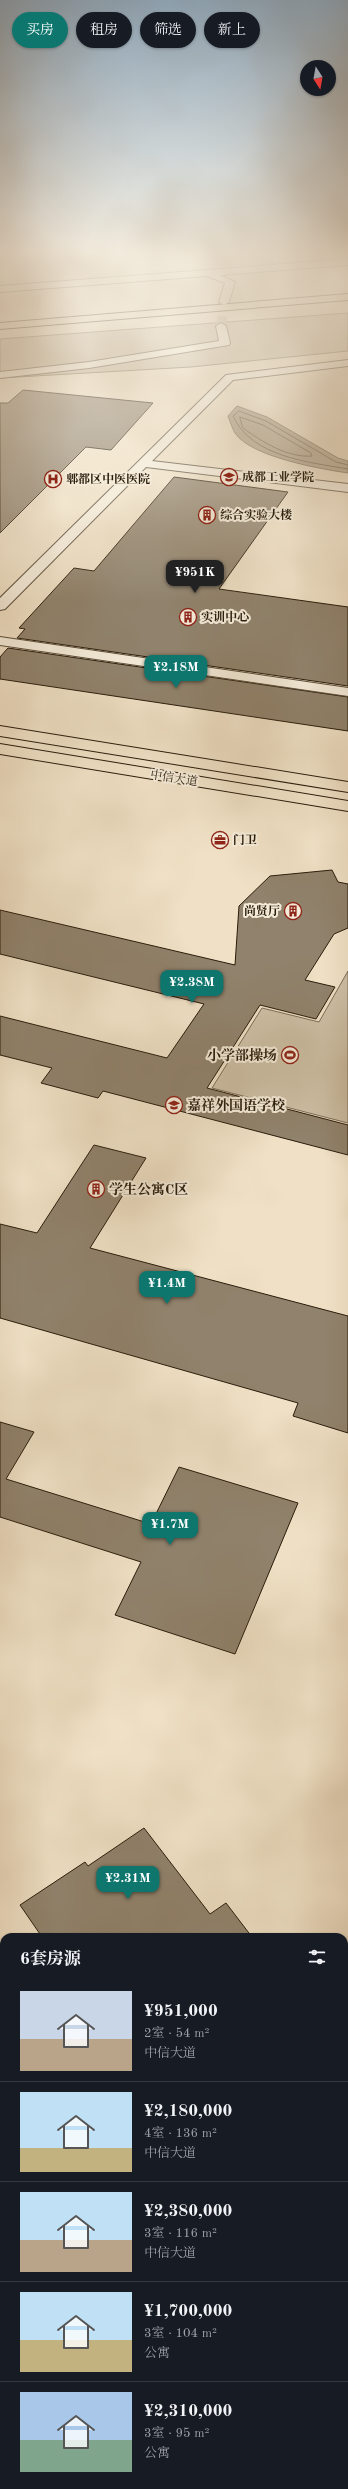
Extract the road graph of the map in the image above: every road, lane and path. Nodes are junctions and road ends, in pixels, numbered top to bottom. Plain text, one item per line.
1 (43, 370) edge
2 (288, 370) edge
3 (0, 375) edge
4 (143, 464) junction
5 (348, 488) edge
6 (0, 606) edge
7 (0, 640) edge
8 (348, 692) edge
9 (0, 732) edge
10 (0, 749) edge
11 (348, 787) edge
12 (348, 806) edge

1 - 3 street
2 - 4 street
4 - 5 street
4 - 6 street
7 - 8 street
9 - 11 main road, 中信大道
10 - 12 main road, 中信大道

